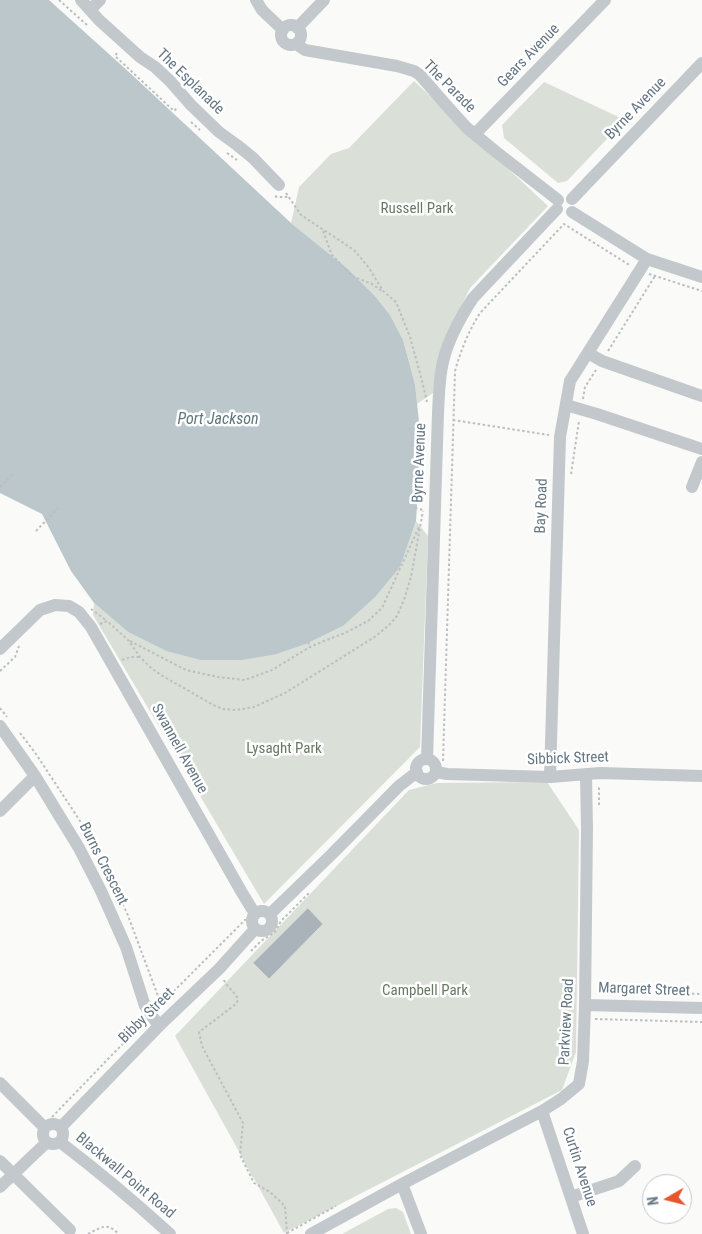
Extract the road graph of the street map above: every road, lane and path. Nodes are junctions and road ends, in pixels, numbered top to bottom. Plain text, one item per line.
1 (81, 0) edge
2 (100, 0) edge
3 (256, 0) edge
4 (324, 0) edge
5 (598, 3) edge
6 (90, 10) junction
7 (297, 28) junction
8 (283, 30) junction
9 (297, 43) junction
10 (119, 50) dead end
11 (702, 64) edge
12 (178, 107) dead end
13 (475, 134) junction
14 (279, 185) joint
15 (558, 204) junction
16 (572, 206) junction
17 (322, 229) junction
18 (647, 259) junction
19 (634, 268) dead end
20 (647, 273) dead end
21 (655, 276) junction
22 (702, 277) edge
23 (383, 291) junction
24 (702, 292) edge
25 (588, 353) junction
26 (602, 361) junction
27 (702, 396) edge
28 (566, 405) junction
29 (427, 407) dead end
30 (581, 409) junction
31 (453, 420) junction
32 (549, 435) dead end
33 (702, 449) edge
34 (702, 462) edge
35 (14, 473) dead end
36 (569, 482) dead end
37 (0, 487) edge
38 (692, 487) dead end
39 (58, 508) dead end
40 (415, 508) dead end
41 (420, 524) junction
42 (36, 531) dead end
43 (91, 627) junction
44 (20, 640) dead end
45 (128, 640) junction
46 (308, 642) dead end
47 (310, 647) junction
48 (0, 649) edge
49 (140, 657) junction
50 (113, 664) junction
51 (0, 671) edge
52 (0, 726) edge
53 (427, 758) junction
54 (417, 772) junction
55 (439, 773) junction
56 (586, 774) junction
57 (35, 776) junction
58 (702, 776) edge
59 (550, 777) junction
60 (0, 811) edge
61 (314, 888) dead end
62 (270, 914) junction
63 (252, 921) junction
64 (249, 953) dead end
65 (225, 977) dead end
66 (594, 991) dead end
67 (702, 994) edge
68 (162, 1004) dead end
69 (585, 1005) junction
70 (702, 1008) edge
71 (592, 1019) dead end
72 (702, 1022) edge
73 (159, 1026) junction
74 (138, 1028) dead end
75 (0, 1083) edge
76 (542, 1111) junction
77 (52, 1117) dead end
78 (61, 1127) junction
79 (45, 1128) junction
80 (47, 1142) junction
81 (60, 1142) junction
82 (0, 1161) edge
83 (635, 1166) dead end
84 (13, 1174) junction
85 (402, 1184) junction
86 (0, 1187) edge
87 (571, 1197) junction
88 (70, 1230) dead end
89 (88, 1234) edge
90 (119, 1234) edge
91 (170, 1234) edge
92 (284, 1234) edge
93 (311, 1234) edge
94 (421, 1234) edge
95 (583, 1234) edge

1 - 6 street, The Esplanade
2 - 6 street
3 - 8 street
4 - 7 street
5 - 13 street, Gears Avenue
6 - 14 street, The Esplanade
7 - 8 street
7 - 9 street
8 - 9 street
9 - 13 street, The Parade
10 - 12 path
11 - 16 street, Byrne Avenue
13 - 15 street, The Parade
14 - 17 path
15 - 16 street
15 - 53 street, Byrne Avenue
16 - 18 street
17 - 23 path
17 - 23 path
18 - 22 street
18 - 25 street, Bay Road
19 - 31 path
20 - 21 path
21 - 24 path
21 - 26 path
23 - 29 path
25 - 26 street
25 - 28 street, Bay Road
26 - 27 street
26 - 30 path
28 - 30 street
28 - 59 street, Bay Road
30 - 33 street
30 - 36 path
31 - 32 path
31 - 55 path
34 - 38 street
35 - 37 path
39 - 42 path
40 - 41 path
41 - 47 path
41 - 49 path
43 - 45 path
43 - 48 street, Swannell Avenue
43 - 50 street, Swannell Avenue
44 - 51 path
45 - 47 path
45 - 49 path
46 - 47 path
49 - 50 path
50 - 63 street, Swannell Avenue
52 - 57 street, Burns Crescent
53 - 54 street
53 - 55 street
54 - 55 street
54 - 62 street
55 - 59 street, Sibbick Street
56 - 58 street, Sibbick Street
56 - 59 street, Sibbick Street
56 - 69 street, Parkview Road
57 - 60 street
57 - 73 street, Burns Crescent
61 - 64 path
62 - 63 street
62 - 63 street
63 - 68 path
63 - 73 street, Bibby Street
65 - 92 path
66 - 67 path
69 - 70 street, Margaret Street
69 - 76 street, Parkview Road
71 - 72 path
73 - 78 street, Bibby Street
74 - 77 path
75 - 79 street
76 - 85 street, Parkview Road
76 - 87 street, Curtin Avenue
78 - 79 street
78 - 81 street
79 - 80 street
80 - 81 street
80 - 84 street
81 - 91 street, Blackwall Point Road
82 - 84 street
83 - 87 street
84 - 86 street
84 - 88 street
85 - 93 street, Parkview Road
85 - 94 street
87 - 95 street, Curtin Avenue
89 - 90 path

